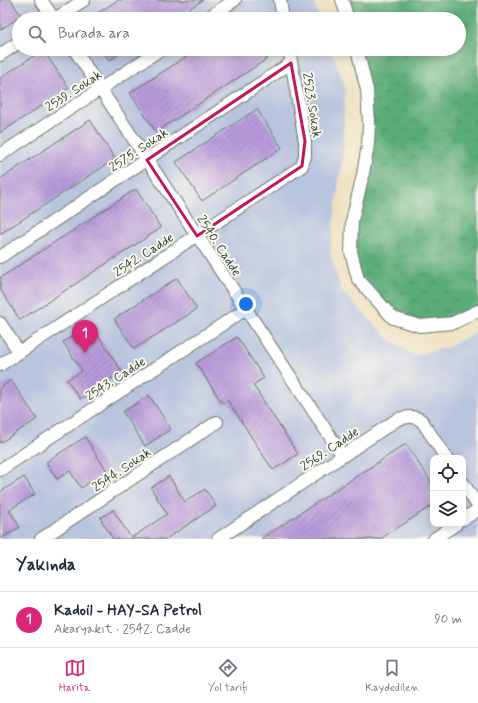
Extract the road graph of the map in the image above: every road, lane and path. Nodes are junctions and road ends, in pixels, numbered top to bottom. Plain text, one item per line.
1 (41, 0) edge
2 (84, 0) edge
3 (235, 0) edge
4 (280, 0) edge
5 (342, 0) edge
6 (49, 12) edge
7 (65, 12) edge
8 (217, 12) edge
9 (282, 12) edge
10 (346, 12) edge
11 (12, 47) edge
12 (0, 55) edge
13 (79, 56) edge
14 (150, 56) edge
15 (290, 56) edge
16 (359, 56) edge
17 (291, 63) junction
18 (100, 89) junction
19 (0, 155) edge
20 (147, 160) junction
21 (302, 166) joint
22 (197, 236) junction
23 (0, 257) edge
24 (246, 309) junction
25 (478, 310) edge
26 (0, 323) edge
27 (19, 352) junction
28 (0, 365) edge
29 (217, 422) dead end
30 (444, 455) edge
31 (343, 456) junction
32 (0, 470) edge
33 (466, 488) edge
34 (478, 506) edge
35 (478, 510) edge
36 (466, 518) edge
37 (452, 527) edge
38 (41, 539) edge
39 (218, 539) edge
40 (434, 539) edge

1 - 6 street
2 - 7 street
3 - 8 street
4 - 9 street
5 - 10 street
11 - 12 street
13 - 18 street, 2540. Cadde
14 - 18 street, 2539. Sokak
15 - 17 street, 2523. Sokak
16 - 25 street
17 - 20 street, 2575. Sokak
17 - 21 street, 2523. Sokak
18 - 19 street, 2539. Sokak
18 - 20 street, 2540. Cadde
20 - 22 street, 2540. Cadde
20 - 23 street, 2575. Sokak
21 - 22 street, 2542. Cadde
22 - 24 street, 2540. Cadde
22 - 27 street, 2542. Cadde
24 - 31 street, 2540. Cadde
24 - 32 street, 2543. Cadde
26 - 27 street
27 - 28 street, 2542. Cadde
29 - 38 street, 2544. Sokak
30 - 31 street, 2569. Cadde
31 - 39 street, 2569. Cadde
33 - 34 street
35 - 36 street
37 - 40 street

